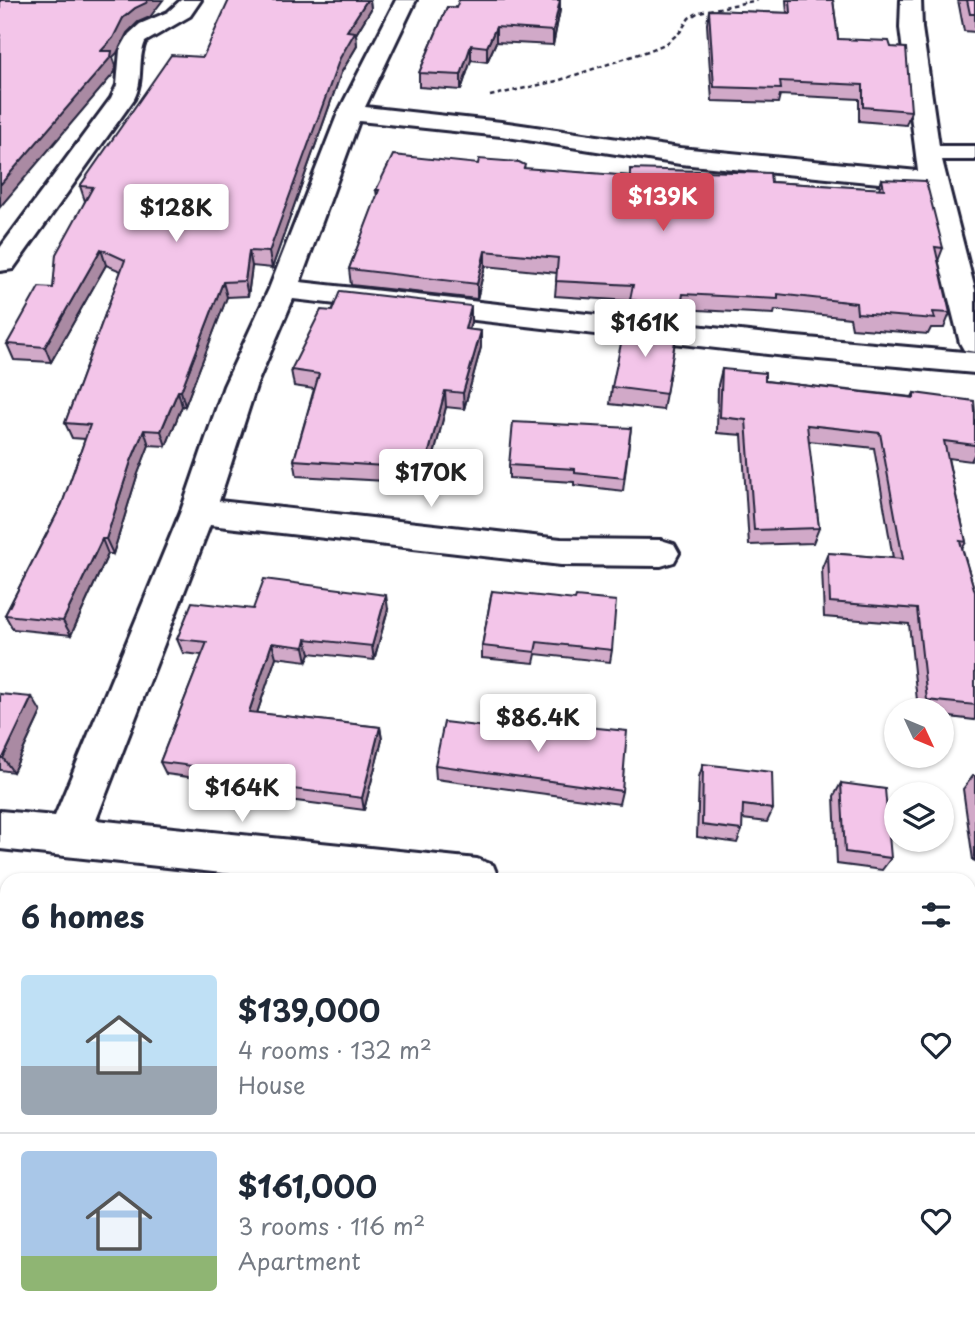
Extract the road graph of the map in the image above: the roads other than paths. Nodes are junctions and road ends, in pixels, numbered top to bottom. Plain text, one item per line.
1 (191, 0) edge
2 (406, 0) edge
3 (911, 0) edge
4 (350, 113) junction
5 (929, 153) junction
6 (975, 153) edge
7 (933, 180) junction
8 (1, 264) edge
9 (284, 289) junction
10 (975, 343) edge
11 (975, 363) edge
12 (198, 511) junction
13 (661, 553) dead end
14 (0, 830) edge
15 (67, 839) junction
16 (407, 873) edge

1 - 8 street
2 - 4 street
3 - 5 street
4 - 7 street
4 - 9 street
5 - 6 street
5 - 7 street
7 - 10 street
9 - 11 street
9 - 12 street
12 - 13 street
12 - 15 street
14 - 15 street
15 - 16 street

